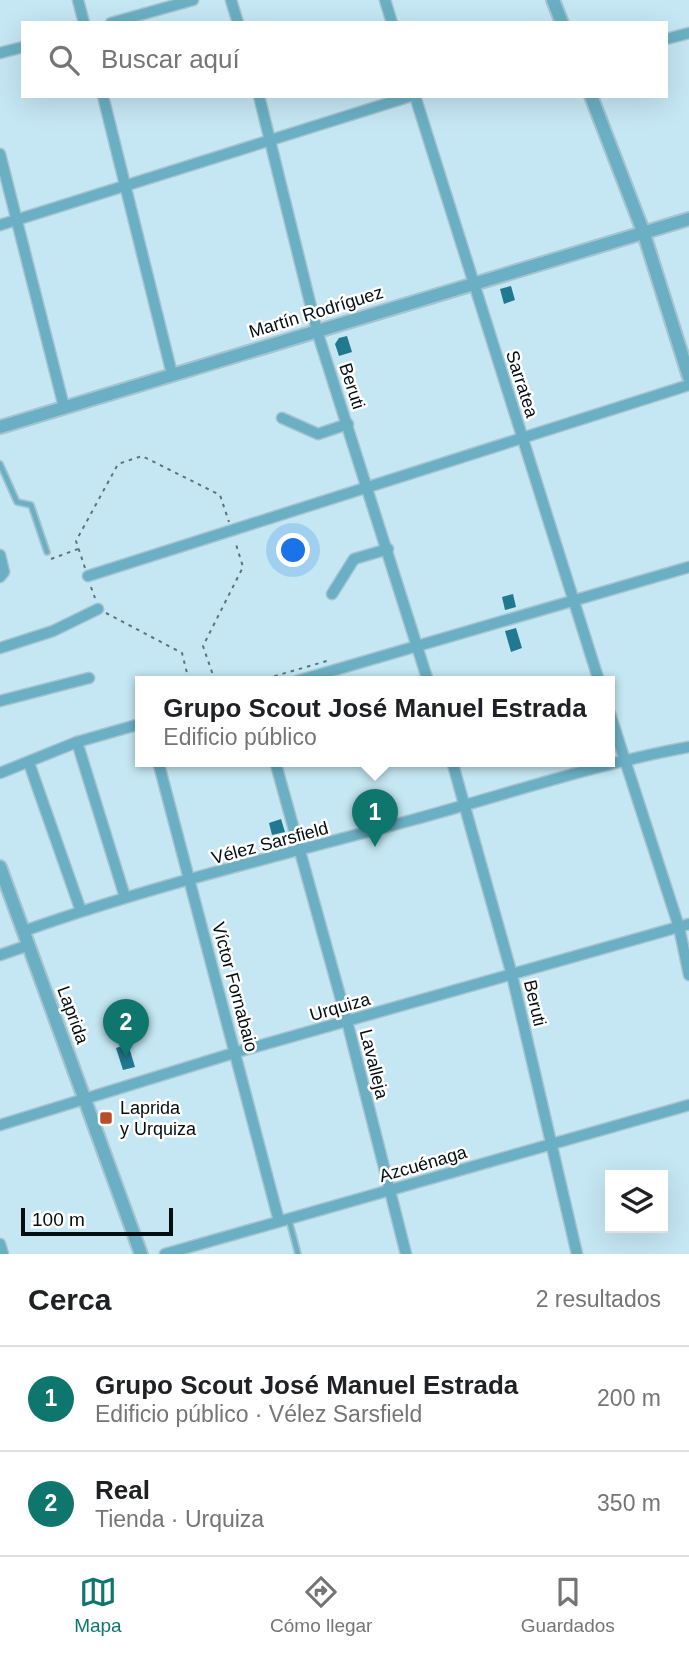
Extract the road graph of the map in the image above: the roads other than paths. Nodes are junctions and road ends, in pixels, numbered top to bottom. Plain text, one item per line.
1 (78, 0) edge
2 (193, 0) edge
3 (231, 0) edge
4 (385, 0) edge
5 (554, 0) edge
6 (83, 21) edge
7 (118, 21) edge
8 (237, 21) edge
9 (391, 21) edge
10 (561, 21) edge
11 (689, 33) edge
12 (668, 38) edge
13 (21, 48) edge
14 (0, 53) edge
15 (104, 98) edge
16 (261, 98) edge
17 (407, 98) edge
18 (414, 98) edge
19 (592, 98) edge
20 (272, 140) junction
21 (0, 154) edge
22 (127, 185) junction
23 (689, 219) edge
24 (17, 220) junction
25 (0, 225) edge
26 (643, 231) junction
27 (472, 282) junction
28 (317, 331) junction
29 (172, 374) junction
30 (689, 377) edge
31 (689, 385) edge
32 (64, 407) junction
33 (282, 418) dead end
34 (348, 424) junction
35 (0, 427) edge
36 (522, 437) junction
37 (0, 464) edge
38 (368, 487) junction
39 (388, 549) junction
40 (47, 552) dead end
41 (0, 555) edge
42 (689, 568) edge
43 (2, 575) edge
44 (88, 576) dead end
45 (332, 594) dead end
46 (575, 601) junction
47 (98, 609) dead end
48 (418, 647) junction
49 (0, 648) edge
50 (315, 676) edge
51 (427, 676) edge
52 (598, 676) edge
53 (89, 678) dead end
54 (0, 701) edge
55 (135, 726) edge
56 (615, 732) edge
57 (76, 743) junction
58 (689, 747) edge
59 (623, 759) junction
60 (615, 761) edge
61 (29, 763) junction
62 (160, 767) edge
63 (277, 767) edge
64 (454, 767) edge
65 (596, 767) edge
66 (0, 773) edge
67 (465, 806) junction
68 (299, 851) junction
69 (0, 866) edge
70 (191, 881) junction
71 (125, 897) junction
72 (81, 911) junction
73 (684, 925) edge
74 (24, 931) junction
75 (29, 945) junction
76 (0, 954) edge
77 (512, 975) junction
78 (689, 975) edge
79 (347, 1021) junction
80 (237, 1052) junction
81 (85, 1097) junction
82 (689, 1105) edge
83 (0, 1125) edge
84 (552, 1143) junction
85 (390, 1190) junction
86 (284, 1220) junction
87 (0, 1244) edge
88 (4, 1254) edge
89 (141, 1254) edge
90 (165, 1254) edge
91 (298, 1254) edge
92 (405, 1254) edge
93 (577, 1254) edge

1 - 6 street
2 - 7 street
3 - 8 street
4 - 9 street
5 - 10 street
11 - 12 street
13 - 14 street
15 - 22 street
16 - 20 street, Beruti
17 - 20 street
18 - 27 street, Sarratea
19 - 26 street
20 - 22 street
20 - 28 street, Beruti
21 - 24 street
22 - 24 street
22 - 29 street
23 - 26 street, Martín Rodríguez
24 - 25 street
24 - 32 street
26 - 27 street, Martín Rodríguez
26 - 30 street
27 - 28 street, Martín Rodríguez
27 - 36 street, Sarratea
28 - 29 street, Martín Rodríguez
28 - 34 street, Beruti
29 - 32 street, Martín Rodríguez
31 - 36 street
32 - 35 street, Martín Rodríguez
33 - 34 street
34 - 38 street, Beruti
36 - 38 street
36 - 46 street, Sarratea
37 - 40 lane
38 - 39 street, Beruti
38 - 44 street
39 - 45 street
39 - 48 street, Beruti
41 - 43 street
42 - 46 street
46 - 48 street
46 - 52 street, Sarratea
47 - 49 street
48 - 50 street
48 - 51 street, Beruti
53 - 54 street
55 - 57 street
56 - 59 street
57 - 61 street
57 - 71 street
58 - 59 street, Vélez Sarsfield
59 - 60 street, Vélez Sarsfield
59 - 73 street
61 - 66 street
61 - 72 street
62 - 70 street, Víctor Fornabaio
63 - 68 street, Lavalleja
64 - 67 street, Beruti
65 - 67 street, Vélez Sarsfield
67 - 68 street, Vélez Sarsfield
67 - 77 street, Beruti
68 - 70 street, Vélez Sarsfield
68 - 79 street, Lavalleja
69 - 74 street, Laprida
70 - 71 street, Vélez Sarsfield
70 - 80 street, Víctor Fornabaio
71 - 72 street, Vélez Sarsfield
72 - 74 street, Vélez Sarsfield
73 - 77 street, Urquiza
73 - 78 street
74 - 75 street, Laprida
75 - 76 street
75 - 81 street, Laprida
77 - 79 street, Urquiza
77 - 84 street, Beruti
79 - 80 street, Urquiza
79 - 85 street, Lavalleja
80 - 81 street, Urquiza
80 - 86 street, Víctor Fornabaio
81 - 83 street, Urquiza
81 - 89 street, Laprida
82 - 84 street, Azcuénaga
84 - 85 street, Azcuénaga
84 - 93 street, Beruti
85 - 86 street, Azcuénaga
85 - 92 street, Lavalleja
86 - 90 street, Azcuénaga
86 - 91 lane
87 - 88 street

